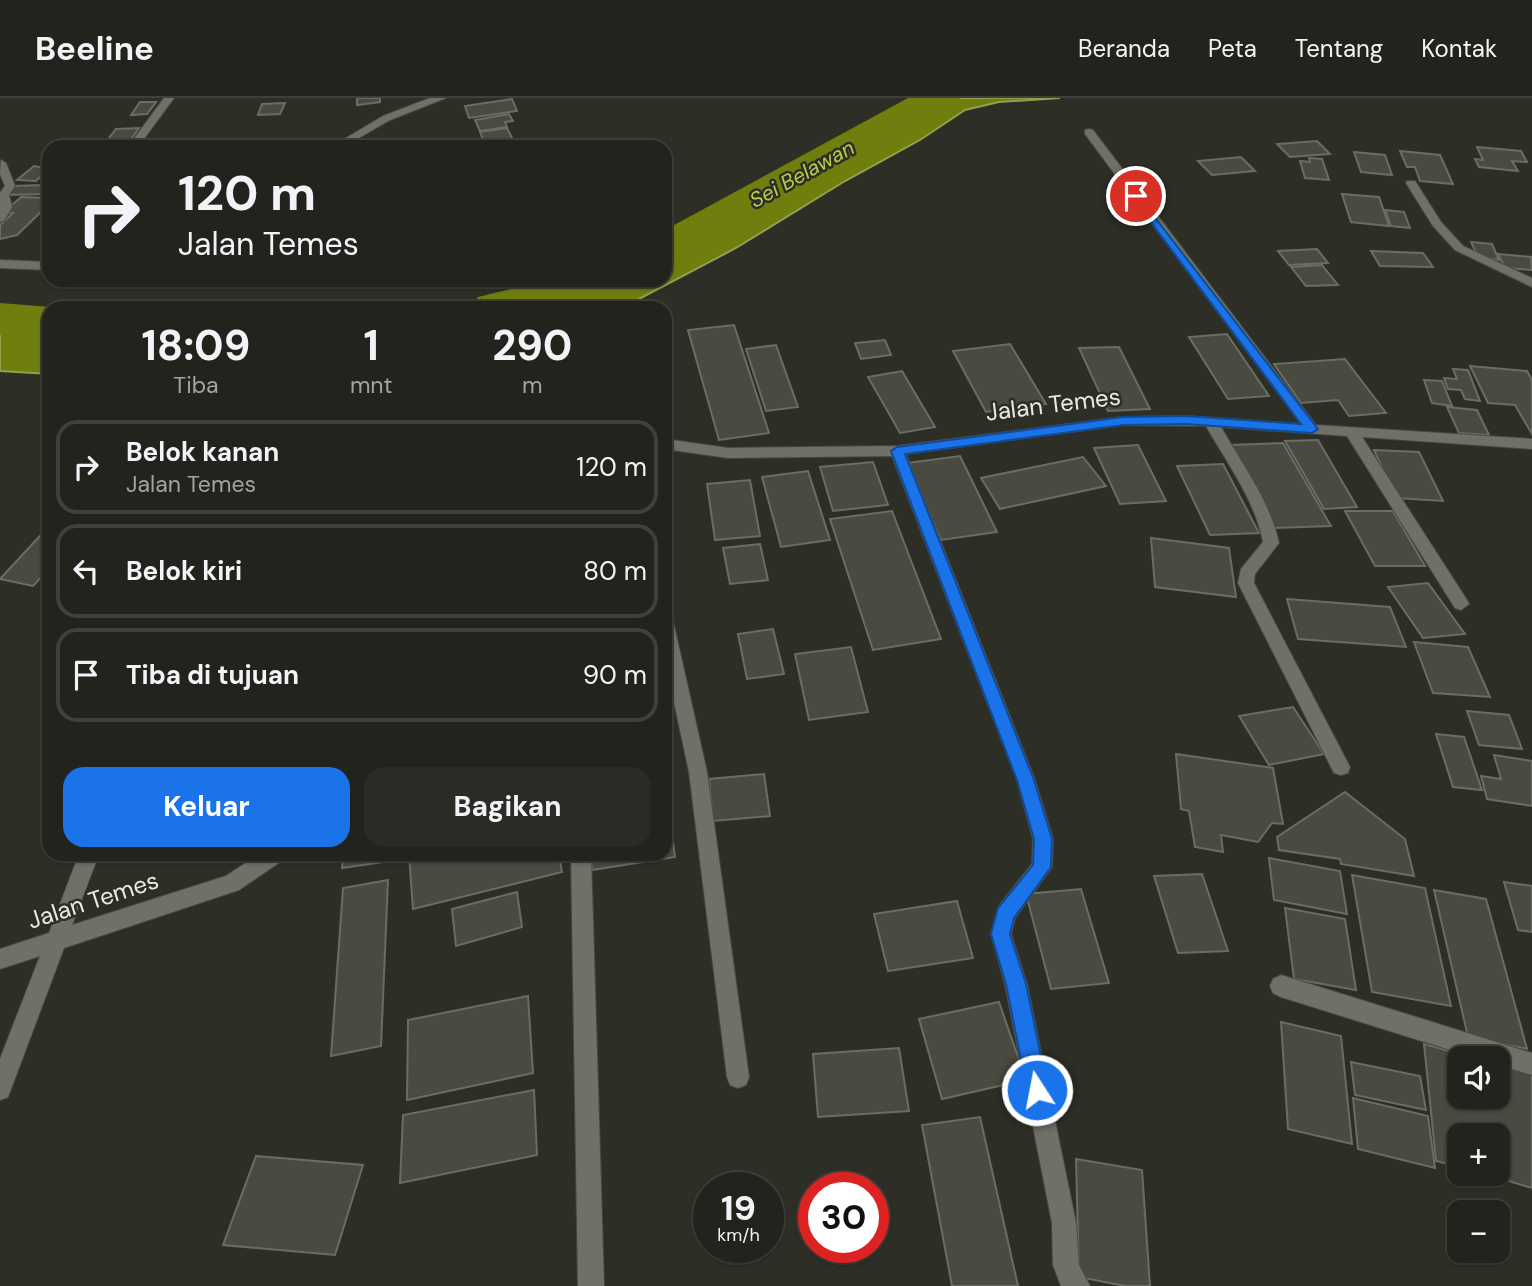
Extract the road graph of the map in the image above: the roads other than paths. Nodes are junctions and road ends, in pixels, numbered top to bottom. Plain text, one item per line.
1 (169, 98) edge
2 (434, 99) edge
3 (1089, 132) dead end
4 (138, 140) edge
5 (346, 140) edge
6 (1, 163) edge
7 (1411, 183) dead end
8 (0, 219) edge
9 (0, 264) edge
10 (42, 265) edge
11 (1532, 283) edge
12 (1211, 422) junction
13 (1312, 429) junction
14 (1351, 431) junction
15 (672, 444) edge
16 (1532, 444) edge
17 (897, 451) junction
18 (1461, 604) dead end
19 (672, 653) edge
20 (1341, 767) dead end
21 (86, 861) edge
22 (265, 861) edge
23 (581, 861) edge
24 (57, 940) junction
25 (0, 958) edge
26 (1281, 986) dead end
27 (1532, 1063) edge
28 (738, 1077) dead end
29 (0, 1089) edge
30 (592, 1286) edge
31 (1077, 1286) edge

1 - 4 street
2 - 5 street
3 - 13 street
6 - 8 street
7 - 11 street
9 - 10 street
12 - 13 street, Jalan Temes
12 - 17 street, Jalan Temes
12 - 20 street
13 - 14 street, Jalan Temes
14 - 16 street, Jalan Temes
14 - 18 street
15 - 17 street, Jalan Temes
17 - 31 street
19 - 28 street
21 - 24 street
22 - 24 street, Jalan Temes
23 - 30 street
24 - 25 street, Jalan Temes
24 - 29 street
26 - 27 street

